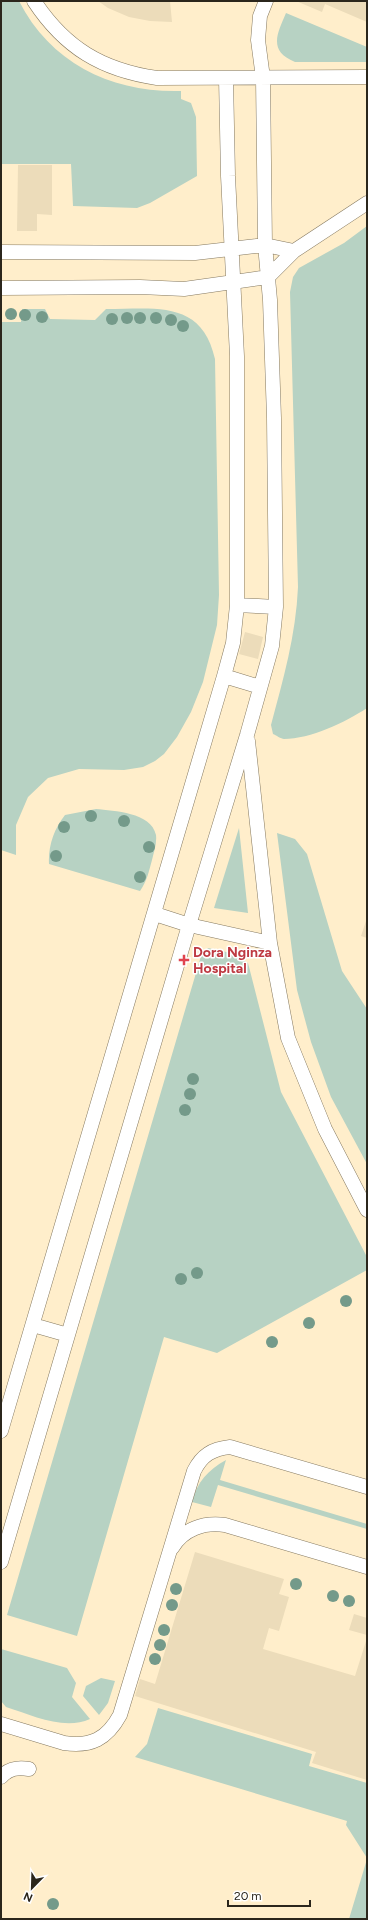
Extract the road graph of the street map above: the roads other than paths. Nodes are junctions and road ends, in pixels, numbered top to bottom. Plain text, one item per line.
1 (34, 1) edge
2 (266, 1) edge
3 (367, 76) edge
4 (226, 78) junction
5 (263, 78) junction
6 (367, 202) edge
7 (265, 245) junction
8 (231, 249) junction
9 (294, 251) junction
10 (1, 252) edge
11 (268, 277) junction
12 (232, 282) junction
13 (1, 288) edge
14 (236, 605) junction
15 (276, 607) junction
16 (224, 676) junction
17 (260, 687) junction
18 (247, 735) junction
19 (155, 914) junction
20 (189, 925) junction
21 (270, 943) junction
22 (367, 1210) edge
23 (33, 1325) junction
24 (68, 1335) junction
25 (1, 1431) edge
26 (367, 1487) edge
27 (169, 1553) junction
28 (1, 1562) edge
29 (367, 1567) edge
30 (1, 1724) edge
31 (29, 1770) dead end
32 (1, 1777) edge

1 - 4 lane
2 - 5 lane
3 - 5 lane
4 - 5 lane
4 - 8 lane
5 - 7 lane
6 - 9 lane
7 - 8 lane
7 - 9 lane
7 - 11 lane
8 - 10 lane
8 - 12 lane
9 - 11 lane
11 - 12 lane
11 - 15 lane
12 - 13 lane
12 - 14 lane
14 - 15 lane
14 - 16 lane
15 - 17 lane
16 - 17 lane
16 - 19 lane
17 - 18 lane
18 - 20 lane
18 - 21 lane
19 - 20 lane
19 - 23 lane
20 - 21 lane
20 - 24 lane
21 - 22 lane
23 - 24 lane
23 - 25 lane
24 - 28 lane
26 - 27 lane
27 - 29 lane
27 - 30 lane
31 - 32 lane

